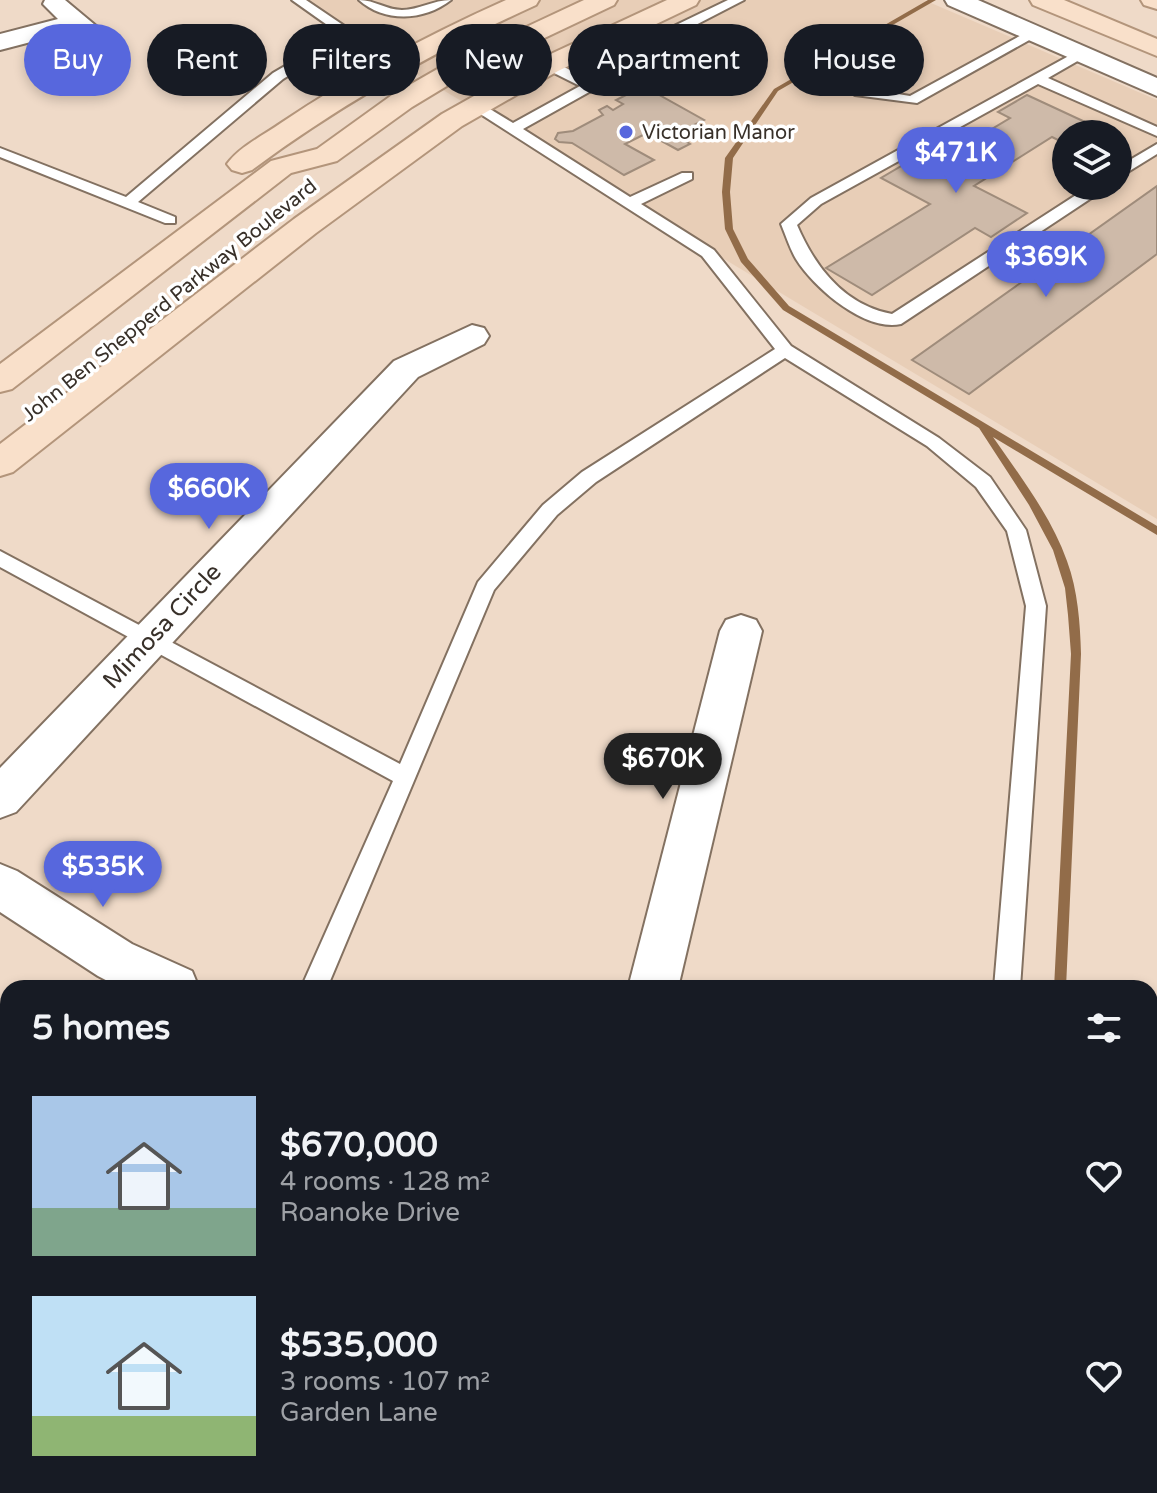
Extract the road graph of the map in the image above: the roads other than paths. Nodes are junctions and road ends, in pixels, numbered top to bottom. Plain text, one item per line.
1 (51, 0) edge
2 (298, 0) edge
3 (365, 0) edge
4 (445, 0) edge
5 (527, 0) edge
6 (605, 0) edge
7 (738, 0) edge
8 (1042, 0) edge
9 (1099, 0) edge
10 (962, 2) edge
11 (690, 7) edge
12 (78, 22) junction
13 (80, 24) edge
14 (333, 24) edge
15 (644, 24) edge
16 (671, 24) edge
17 (1157, 24) edge
18 (1034, 34) junction
19 (0, 42) edge
20 (1157, 48) edge
21 (420, 51) edge
22 (1081, 55) junction
23 (283, 73) edge
24 (1036, 78) junction
25 (1157, 88) edge
26 (924, 94) edge
27 (345, 96) edge
28 (493, 96) edge
29 (572, 96) edge
30 (887, 96) edge
31 (919, 96) edge
32 (475, 106) junction
33 (513, 129) junction
34 (1157, 132) edge
35 (1157, 148) edge
36 (0, 152) edge
37 (324, 157) junction
38 (1132, 165) edge
39 (687, 176) dead end
40 (1079, 200) edge
41 (128, 203) junction
42 (630, 203) junction
43 (170, 220) junction
44 (472, 336) dead end
45 (785, 350) junction
46 (0, 355) edge
47 (0, 381) edge
48 (0, 435) edge
49 (0, 463) edge
50 (0, 558) edge
51 (741, 631) dead end
52 (151, 638) junction
53 (405, 777) junction
54 (0, 798) edge
55 (0, 886) edge
56 (157, 980) edge
57 (317, 980) edge
58 (655, 980) edge
59 (1008, 980) edge

1 - 12 street
2 - 14 lane
3 - 4 lane
5 - 21 main road
6 - 37 main road
7 - 11 lane
8 - 20 main road
9 - 17 main road
10 - 18 street
11 - 15 main road
11 - 16 lane
12 - 13 street
12 - 19 street
18 - 22 street
18 - 26 lane
22 - 24 lane
22 - 25 street
23 - 41 lane
24 - 34 lane
24 - 40 lane
27 - 43 main road
28 - 32 main road
29 - 33 lane
30 - 31 lane
32 - 33 lane
32 - 49 main road
33 - 42 lane
35 - 38 lane
36 - 41 lane
37 - 47 main road
37 - 48 main road, John Ben Shepperd Parkway Boulevard
39 - 42 lane
41 - 43 lane
42 - 45 lane
43 - 46 main road
44 - 52 street, Mimosa Circle
45 - 53 lane
45 - 59 lane
50 - 52 lane
51 - 58 street
52 - 53 lane
52 - 54 street, Mimosa Circle
53 - 57 lane
55 - 56 street

